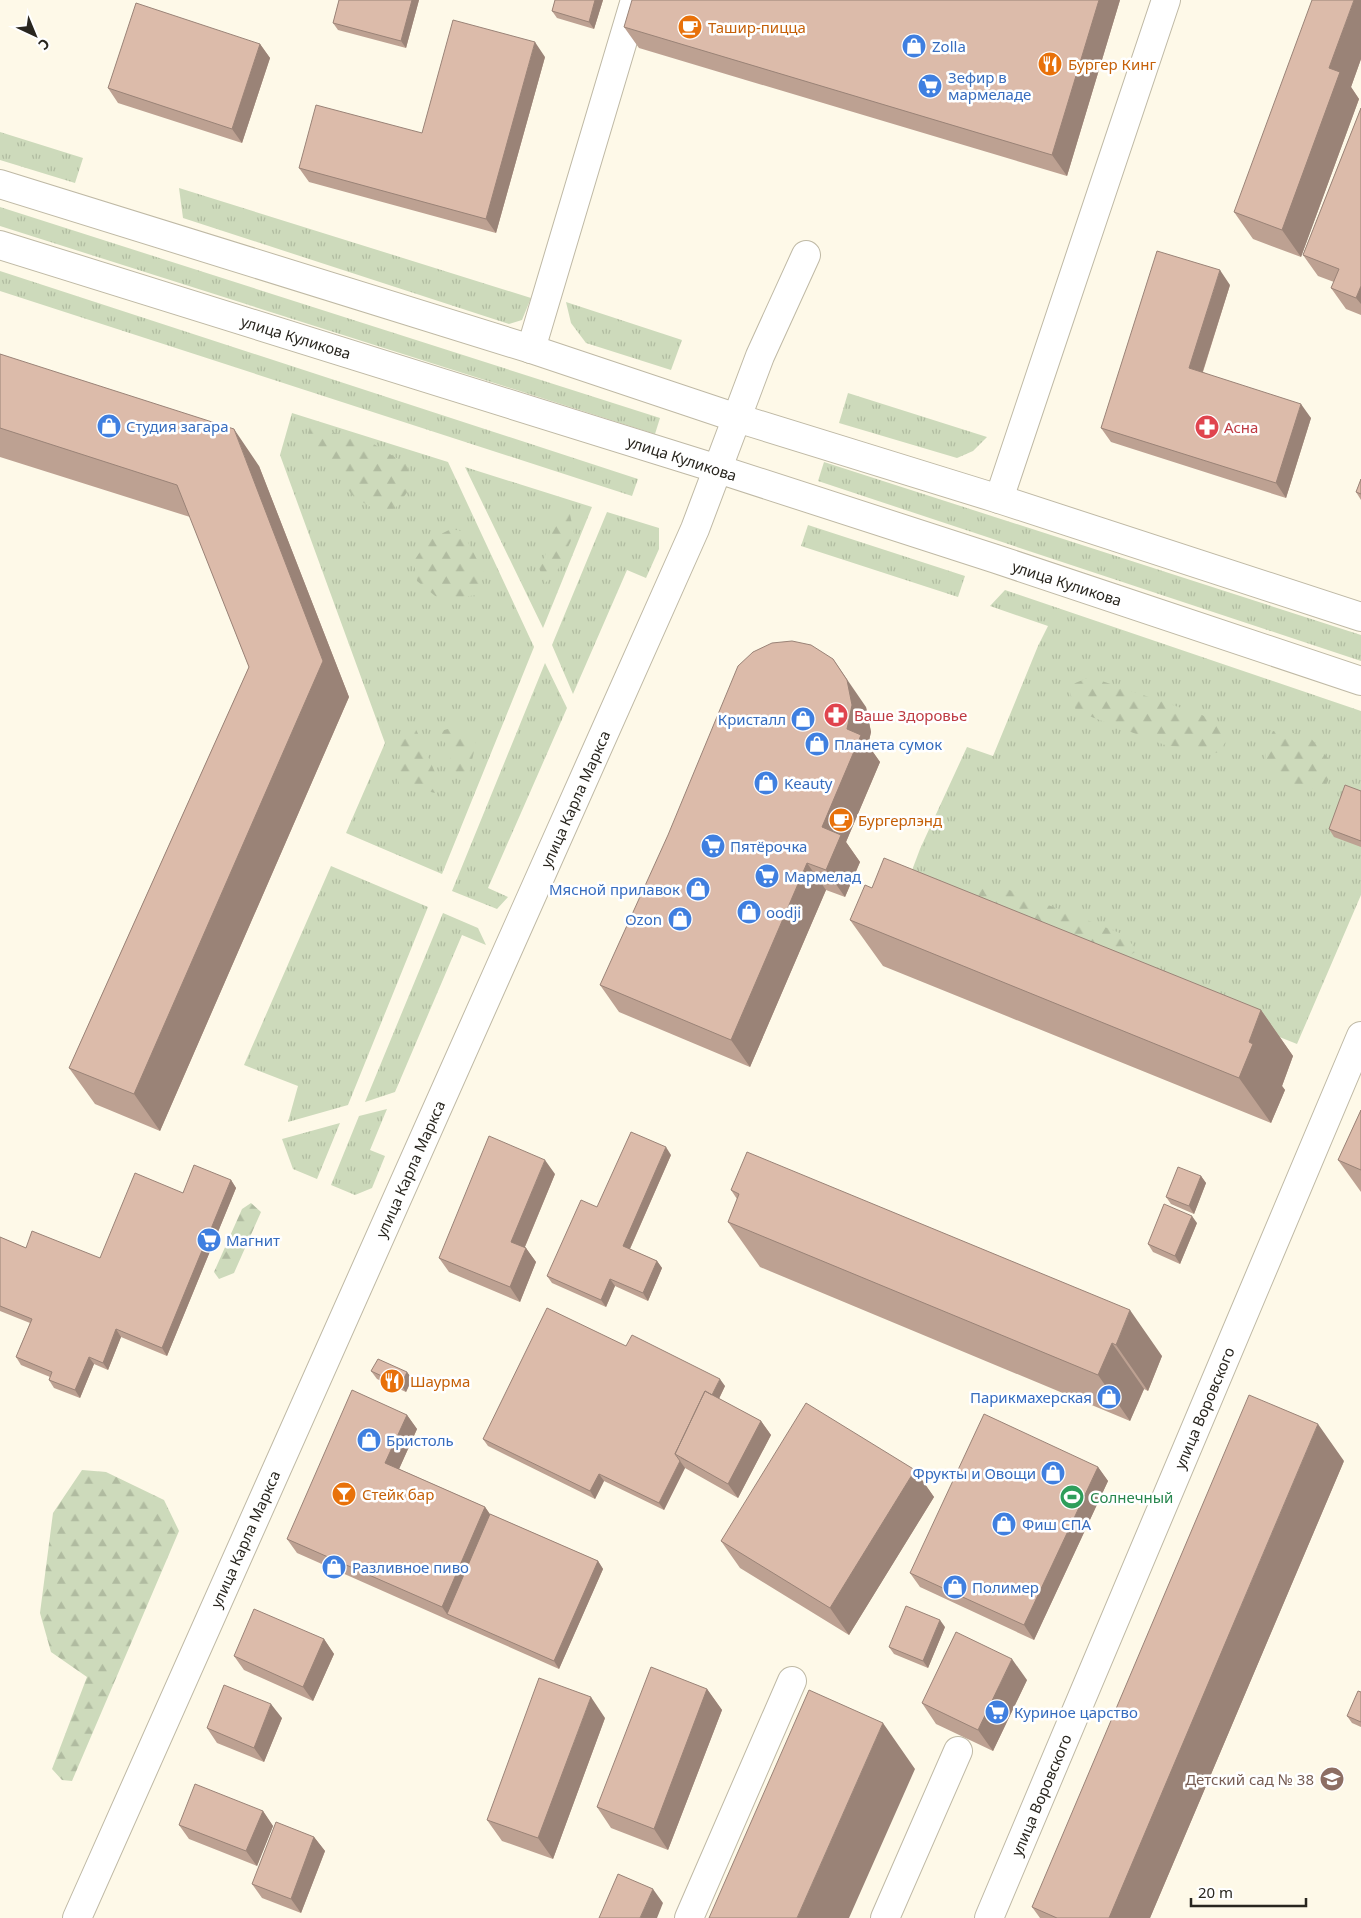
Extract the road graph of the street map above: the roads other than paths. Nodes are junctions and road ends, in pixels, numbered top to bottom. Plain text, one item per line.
1 (635, 0) edge
2 (1166, 0) edge
3 (0, 184) edge
4 (0, 245) edge
5 (806, 255) dead end
6 (531, 349) junction
7 (737, 418) junction
8 (718, 469) junction
9 (998, 499) junction
10 (1361, 617) edge
11 (1361, 681) edge
12 (1361, 1036) edge
13 (792, 1681) dead end
14 (958, 1751) dead end
15 (77, 1918) edge
16 (689, 1918) edge
17 (885, 1918) edge
18 (989, 1918) edge

1 - 6 main road
2 - 9 main road
3 - 6 main road
4 - 8 main road, улица Куликова
5 - 7 main road, улица Карла Маркса
6 - 7 main road
7 - 8 main road, улица Карла Маркса
7 - 9 main road
8 - 11 main road, улица Куликова
8 - 15 main road, улица Карла Маркса
9 - 10 main road
12 - 18 main road, улица Воровского
13 - 16 main road
14 - 17 main road

